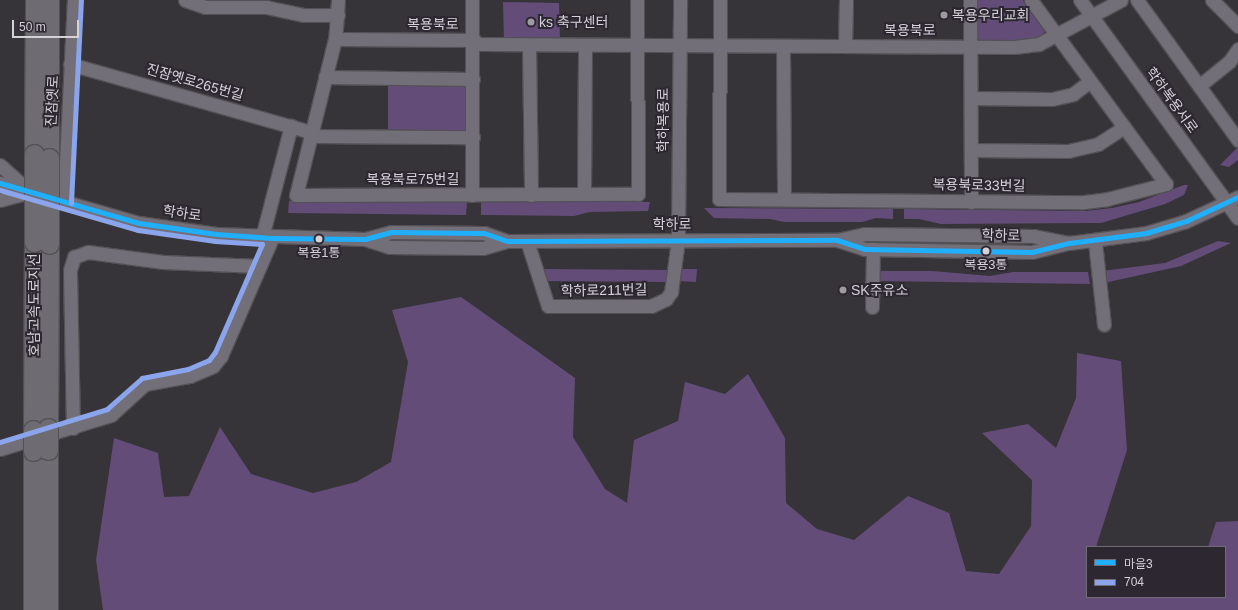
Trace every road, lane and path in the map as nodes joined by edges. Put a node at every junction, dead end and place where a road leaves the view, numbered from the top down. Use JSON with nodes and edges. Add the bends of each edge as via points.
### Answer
{"nodes":[{"id":1,"x":35,"y":0,"type":"edge"},
{"id":2,"x":49,"y":0,"type":"edge"},
{"id":3,"x":74,"y":0,"type":"edge"},
{"id":4,"x":186,"y":0,"type":"edge"},
{"id":5,"x":338,"y":0,"type":"edge"},
{"id":6,"x":472,"y":0,"type":"edge"},
{"id":7,"x":637,"y":0,"type":"edge"},
{"id":8,"x":680,"y":0,"type":"edge"},
{"id":9,"x":720,"y":0,"type":"edge"},
{"id":10,"x":846,"y":0,"type":"edge"},
{"id":11,"x":970,"y":0,"type":"edge"},
{"id":12,"x":1031,"y":0,"type":"edge"},
{"id":13,"x":1080,"y":0,"type":"edge"},
{"id":14,"x":1121,"y":0,"type":"edge"},
{"id":15,"x":1137,"y":0,"type":"edge"},
{"id":16,"x":1212,"y":0,"type":"edge"},
{"id":17,"x":338,"y":15,"type":"junction"},
{"id":18,"x":1092,"y":17,"type":"junction"},
{"id":19,"x":1238,"y":26,"type":"edge"},
{"id":20,"x":1056,"y":35,"type":"junction"},
{"id":21,"x":335,"y":39,"type":"junction"},
{"id":22,"x":474,"y":40,"type":"junction"},
{"id":23,"x":529,"y":44,"type":"junction"},
{"id":24,"x":585,"y":45,"type":"junction"},
{"id":25,"x":636,"y":45,"type":"junction"},
{"id":26,"x":679,"y":45,"type":"junction"},
{"id":27,"x":720,"y":46,"type":"junction"},
{"id":28,"x":783,"y":46,"type":"junction"},
{"id":29,"x":845,"y":46,"type":"junction"},
{"id":30,"x":971,"y":46,"type":"junction"},
{"id":31,"x":1238,"y":49,"type":"edge"},
{"id":32,"x":70,"y":64,"type":"junction"},
{"id":33,"x":325,"y":77,"type":"junction"},
{"id":34,"x":473,"y":79,"type":"junction"},
{"id":35,"x":1090,"y":81,"type":"junction"},
{"id":36,"x":1198,"y":86,"type":"junction"},
{"id":37,"x":971,"y":98,"type":"junction"},
{"id":38,"x":291,"y":126,"type":"junction"},
{"id":39,"x":1124,"y":127,"type":"junction"},
{"id":40,"x":310,"y":134,"type":"junction"},
{"id":41,"x":472,"y":137,"type":"junction"},
{"id":42,"x":1238,"y":140,"type":"edge"},
{"id":43,"x":971,"y":150,"type":"junction"},
{"id":44,"x":42,"y":156,"type":"junction"},
{"id":45,"x":0,"y":165,"type":"edge"},
{"id":46,"x":0,"y":183,"type":"edge"},
{"id":47,"x":30,"y":192,"type":"junction"},
{"id":48,"x":584,"y":194,"type":"junction"},
{"id":49,"x":472,"y":195,"type":"junction"},
{"id":50,"x":531,"y":195,"type":"junction"},
{"id":51,"x":784,"y":198,"type":"junction"},
{"id":52,"x":0,"y":200,"type":"edge"},
{"id":53,"x":1233,"y":200,"type":"edge"},
{"id":54,"x":971,"y":202,"type":"junction"},
{"id":55,"x":64,"y":203,"type":"junction"},
{"id":56,"x":1238,"y":218,"type":"edge"},
{"id":57,"x":267,"y":237,"type":"junction"},
{"id":58,"x":678,"y":240,"type":"junction"},
{"id":59,"x":837,"y":240,"type":"junction"},
{"id":60,"x":527,"y":241,"type":"junction"},
{"id":61,"x":1095,"y":242,"type":"junction"},
{"id":62,"x":1069,"y":243,"type":"junction"},
{"id":63,"x":873,"y":249,"type":"junction"},
{"id":64,"x":259,"y":266,"type":"junction"},
{"id":65,"x":872,"y":308,"type":"dead end"},
{"id":66,"x":1104,"y":325,"type":"dead end"},
{"id":67,"x":73,"y":428,"type":"junction"},
{"id":68,"x":0,"y":449,"type":"edge"},
{"id":69,"x":41,"y":451,"type":"junction"},
{"id":70,"x":33,"y":610,"type":"edge"},
{"id":71,"x":48,"y":610,"type":"edge"}],
"edges":[{"from":1,"to":44,"type":"highway","name":"호남고속도로지선"},
{"from":2,"to":44,"type":"highway","name":"호남고속도로지선"},
{"from":3,"to":32,"type":"street","name":"진잠옛로"},
{"from":4,"to":17,"type":"street","via":[[205,7],[266,7],[304,15]]},
{"from":5,"to":17,"type":"street"},
{"from":6,"to":22,"type":"street","name":"복용북로75번길"},
{"from":7,"to":25,"type":"street"},
{"from":8,"to":26,"type":"street","name":"학하복용로"},
{"from":9,"to":27,"type":"street"},
{"from":10,"to":29,"type":"street"},
{"from":11,"to":30,"type":"street"},
{"from":12,"to":20,"type":"street","name":"복용북로33번길"},
{"from":13,"to":18,"type":"street","name":"학하복용서로"},
{"from":14,"to":18,"type":"street","name":"복용북로"},
{"from":15,"to":36,"type":"street"},
{"from":16,"to":19,"type":"street"},
{"from":17,"to":21,"type":"street"},
{"from":18,"to":20,"type":"street","name":"복용북로"},
{"from":18,"to":53,"type":"street","name":"학하복용서로"},
{"from":20,"to":30,"type":"street","name":"복용북로","via":[[1039,44],[1024,46]]},
{"from":20,"to":35,"type":"street","name":"복용북로33번길"},
{"from":21,"to":22,"type":"street","name":"복용북로"},
{"from":21,"to":33,"type":"street"},
{"from":22,"to":23,"type":"street","name":"복용북로","via":[[478,44]]},
{"from":22,"to":34,"type":"street","name":"복용북로75번길"},
{"from":23,"to":24,"type":"street","name":"복용북로"},
{"from":23,"to":50,"type":"street"},
{"from":24,"to":25,"type":"street","name":"복용북로"},
{"from":24,"to":48,"type":"street"},
{"from":25,"to":26,"type":"street","name":"복용북로"},
{"from":25,"to":48,"type":"street","via":[[638,194]]},
{"from":26,"to":27,"type":"street","name":"복용북로"},
{"from":26,"to":58,"type":"street","name":"학하복용로"},
{"from":27,"to":28,"type":"street","name":"복용북로"},
{"from":27,"to":51,"type":"street","name":"복용북로33번길","via":[[719,199]]},
{"from":28,"to":29,"type":"street","name":"복용북로"},
{"from":28,"to":51,"type":"street"},
{"from":29,"to":30,"type":"street","name":"복용북로"},
{"from":30,"to":37,"type":"street"},
{"from":31,"to":36,"type":"street","via":[[1229,62]]},
{"from":32,"to":38,"type":"street","name":"진잠옛로265번길"},
{"from":32,"to":55,"type":"street","name":"진잠옛로"},
{"from":33,"to":34,"type":"street"},
{"from":33,"to":40,"type":"street"},
{"from":34,"to":41,"type":"street","name":"복용북로75번길"},
{"from":35,"to":37,"type":"street","via":[[1073,94],[1052,99]]},
{"from":35,"to":39,"type":"street","name":"복용북로33번길"},
{"from":36,"to":42,"type":"street"},
{"from":37,"to":43,"type":"street"},
{"from":38,"to":40,"type":"street","name":"진잠옛로265번길"},
{"from":38,"to":57,"type":"street"},
{"from":39,"to":43,"type":"street","via":[[1098,144],[1068,151]]},
{"from":39,"to":54,"type":"street","name":"복용북로33번길","via":[[1166,184],[1107,199],[1084,202]]},
{"from":40,"to":41,"type":"street"},
{"from":40,"to":49,"type":"street","name":"복용북로75번길","via":[[296,195]]},
{"from":41,"to":49,"type":"street","name":"복용북로75번길"},
{"from":43,"to":54,"type":"street"},
{"from":44,"to":69,"type":"highway","name":"호남고속도로지선","bridge":true},
{"from":45,"to":47,"type":"street"},
{"from":46,"to":47,"type":"street","name":"학하로"},
{"from":47,"to":52,"type":"street"},
{"from":47,"to":55,"type":"street","name":"학하로"},
{"from":48,"to":50,"type":"street"},
{"from":49,"to":50,"type":"street"},
{"from":51,"to":54,"type":"street","name":"복용북로33번길"},
{"from":53,"to":56,"type":"street","name":"학하복용서로"},
{"from":53,"to":61,"type":"street","name":"학하로","via":[[1146,234]]},
{"from":55,"to":57,"type":"street","name":"학하로","via":[[139,222],[216,234]]},
{"from":57,"to":60,"type":"street","name":"학하로","via":[[365,239],[391,232],[484,233],[507,242]]},
{"from":57,"to":64,"type":"street"},
{"from":58,"to":59,"type":"street","name":"학하로"},
{"from":58,"to":60,"type":"street","name":"학하로"},
{"from":58,"to":60,"type":"street","name":"학하로211번길","via":[[671,292],[661,303],[643,306],[548,306]]},
{"from":59,"to":62,"type":"street","name":"학하로","via":[[865,234],[1033,236]]},
{"from":59,"to":63,"type":"street","name":"학하로","via":[[864,249]]},
{"from":61,"to":62,"type":"street","name":"학하로"},
{"from":61,"to":66,"type":"street"},
{"from":62,"to":63,"type":"street","name":"학하로","via":[[1032,252]]},
{"from":63,"to":65,"type":"street"},
{"from":64,"to":67,"type":"street","via":[[221,356],[214,366],[190,376],[145,384],[111,416]]},
{"from":64,"to":67,"type":"street","via":[[163,262],[88,252],[74,257],[70,270]]},
{"from":67,"to":68,"type":"street"},
{"from":69,"to":70,"type":"highway","name":"호남고속도로지선"},
{"from":69,"to":71,"type":"highway","name":"호남고속도로지선"}]}
